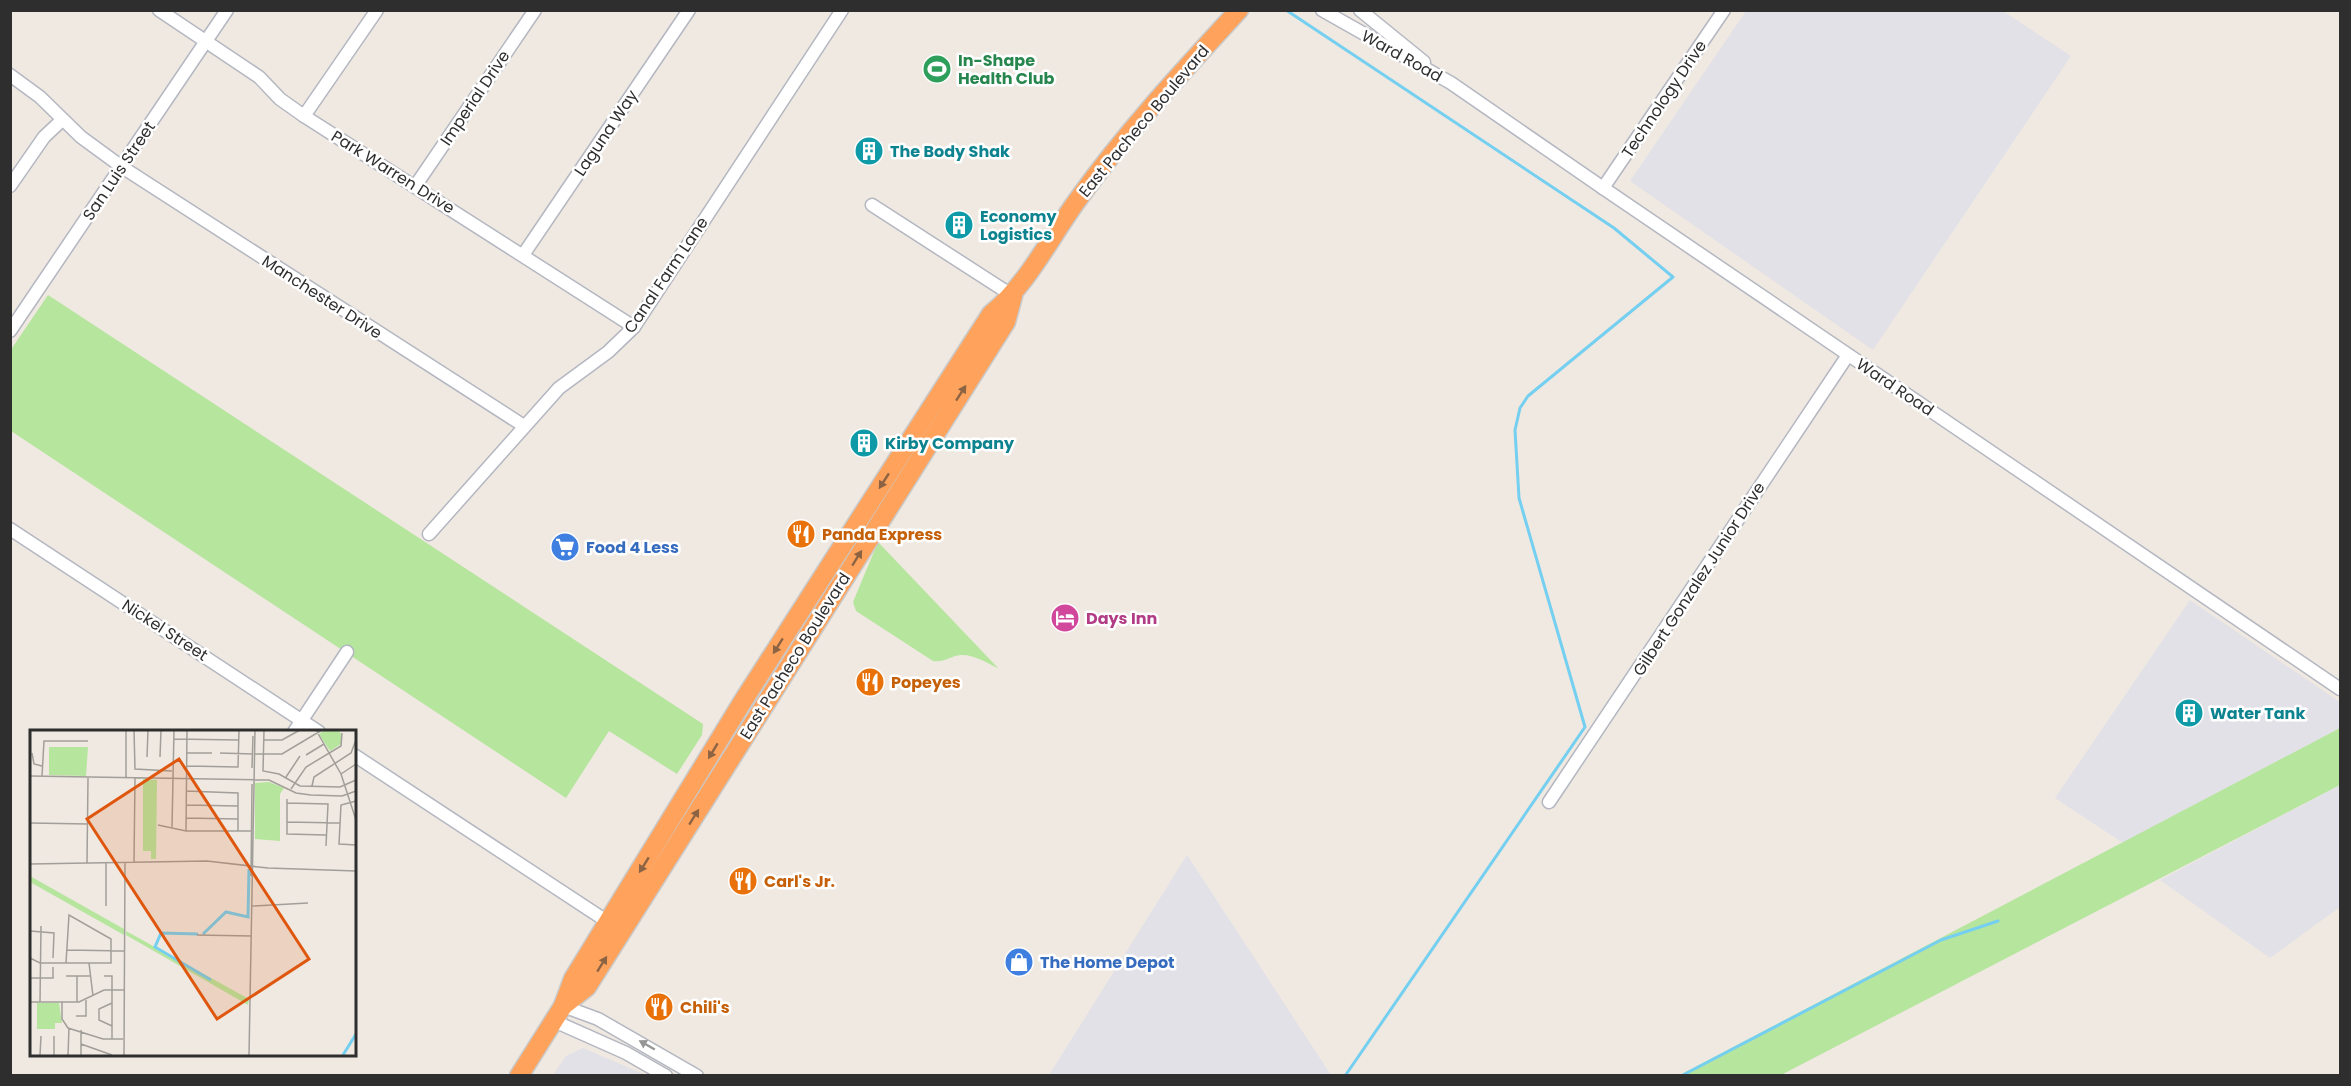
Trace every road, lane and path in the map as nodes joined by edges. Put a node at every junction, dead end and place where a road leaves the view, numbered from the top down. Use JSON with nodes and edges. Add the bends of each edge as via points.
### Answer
{"nodes":[{"id":1,"x":159,"y":10,"type":"edge"},
{"id":2,"x":227,"y":10,"type":"edge"},
{"id":3,"x":377,"y":10,"type":"edge"},
{"id":4,"x":535,"y":10,"type":"edge"},
{"id":5,"x":689,"y":10,"type":"edge"},
{"id":6,"x":842,"y":10,"type":"edge"},
{"id":7,"x":1239,"y":10,"type":"edge"},
{"id":8,"x":1322,"y":10,"type":"edge"},
{"id":9,"x":1360,"y":10,"type":"edge"},
{"id":10,"x":1724,"y":10,"type":"edge"},
{"id":11,"x":206,"y":41,"type":"junction"},
{"id":12,"x":10,"y":75,"type":"edge"},
{"id":13,"x":1451,"y":83,"type":"junction"},
{"id":14,"x":304,"y":116,"type":"junction"},
{"id":15,"x":62,"y":120,"type":"junction"},
{"id":16,"x":122,"y":166,"type":"junction"},
{"id":17,"x":416,"y":185,"type":"junction"},
{"id":18,"x":10,"y":186,"type":"edge"},
{"id":19,"x":1603,"y":188,"type":"junction"},
{"id":20,"x":872,"y":205,"type":"dead end"},
{"id":21,"x":523,"y":255,"type":"junction"},
{"id":22,"x":1013,"y":296,"type":"junction"},
{"id":23,"x":634,"y":327,"type":"junction"},
{"id":24,"x":10,"y":331,"type":"edge"},
{"id":25,"x":1848,"y":355,"type":"junction"},
{"id":26,"x":524,"y":426,"type":"junction"},
{"id":27,"x":10,"y":529,"type":"edge"},
{"id":28,"x":429,"y":534,"type":"dead end"},
{"id":29,"x":347,"y":652,"type":"dead end"},
{"id":30,"x":2340,"y":690,"type":"edge"},
{"id":31,"x":301,"y":720,"type":"junction"},
{"id":32,"x":295,"y":730,"type":"edge"},
{"id":33,"x":316,"y":730,"type":"edge"},
{"id":34,"x":356,"y":756,"type":"edge"},
{"id":35,"x":1549,"y":802,"type":"dead end"},
{"id":36,"x":608,"y":922,"type":"junction"},
{"id":37,"x":558,"y":1013,"type":"junction"},
{"id":38,"x":519,"y":1076,"type":"edge"},
{"id":39,"x":666,"y":1076,"type":"edge"},
{"id":40,"x":697,"y":1076,"type":"edge"}],
"edges":[{"from":1,"to":11,"type":"street","name":"Park Warren Drive"},
{"from":2,"to":11,"type":"street","name":"San Luis Street"},
{"from":3,"to":14,"type":"street"},
{"from":4,"to":17,"type":"street","name":"Imperial Drive"},
{"from":5,"to":21,"type":"street","name":"Laguna Way"},
{"from":6,"to":23,"type":"street","name":"Canal Farm Lane"},
{"from":7,"to":22,"type":"highway","name":"East Pacheco Boulevard","via":[[1120,144],[1078,198]]},
{"from":8,"to":13,"type":"street","name":"Ward Road"},
{"from":9,"to":13,"type":"street","name":"Ward Road"},
{"from":10,"to":19,"type":"street","name":"Technology Drive"},
{"from":11,"to":14,"type":"street","name":"Park Warren Drive","via":[[259,76],[280,99]]},
{"from":11,"to":16,"type":"street","name":"San Luis Street"},
{"from":12,"to":15,"type":"street","name":"Manchester Drive"},
{"from":13,"to":19,"type":"street","name":"Ward Road"},
{"from":14,"to":17,"type":"street","name":"Park Warren Drive"},
{"from":15,"to":16,"type":"street","name":"Manchester Drive"},
{"from":15,"to":18,"type":"street","via":[[44,137]]},
{"from":16,"to":24,"type":"street","name":"San Luis Street"},
{"from":16,"to":26,"type":"street","name":"Manchester Drive"},
{"from":17,"to":21,"type":"street","name":"Park Warren Drive"},
{"from":19,"to":25,"type":"street","name":"Ward Road"},
{"from":20,"to":22,"type":"street"},
{"from":21,"to":23,"type":"street","name":"Park Warren Drive"},
{"from":22,"to":36,"type":"highway","name":"East Pacheco Boulevard","one_way":true,"via":[[985,323],[749,691]]},
{"from":37,"to":22,"type":"highway","name":"East Pacheco Boulevard","one_way":true,"via":[[588,987],[1006,322]]},
{"from":23,"to":26,"type":"street","name":"Canal Farm Lane","via":[[559,388]]},
{"from":25,"to":30,"type":"street","name":"Ward Road"},
{"from":25,"to":35,"type":"street","name":"Gilbert Gonzalez Junior Drive"},
{"from":26,"to":28,"type":"street","name":"Canal Farm Lane"},
{"from":27,"to":31,"type":"street","name":"Nickel Street"},
{"from":29,"to":31,"type":"street"},
{"from":31,"to":32,"type":"street"},
{"from":31,"to":33,"type":"street","name":"Nickel Street"},
{"from":34,"to":36,"type":"street"},
{"from":36,"to":37,"type":"highway","name":"East Pacheco Boulevard","via":[[573,978]]},
{"from":37,"to":38,"type":"highway","name":"East Pacheco Boulevard"},
{"from":37,"to":39,"type":"street"},
{"from":40,"to":37,"type":"street","one_way":true,"via":[[598,1019]]}]}
